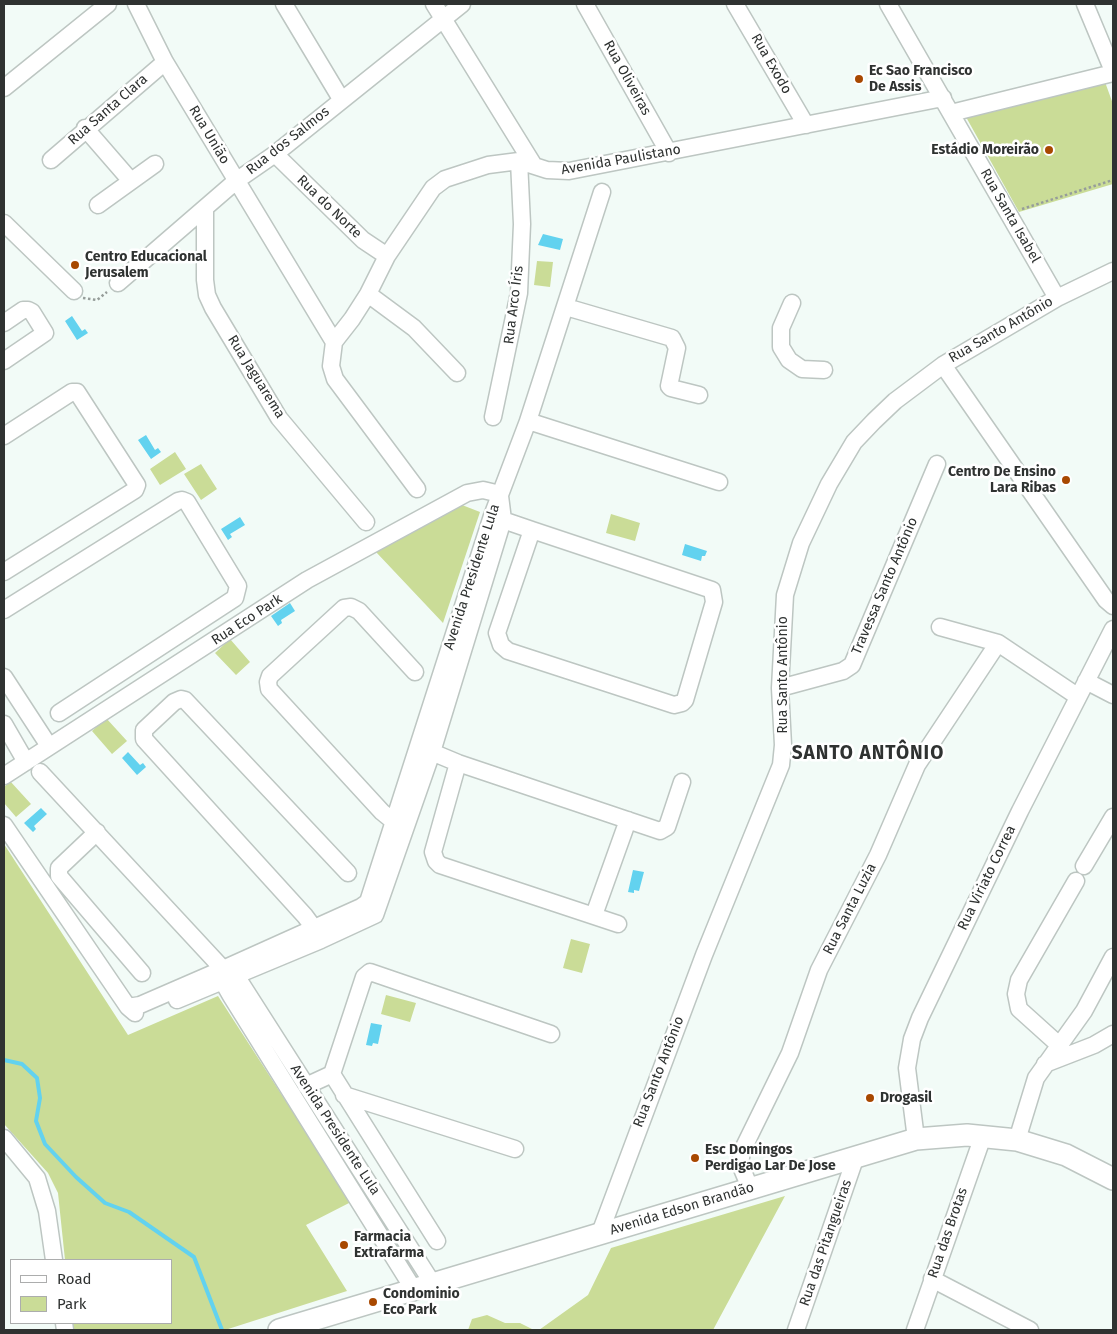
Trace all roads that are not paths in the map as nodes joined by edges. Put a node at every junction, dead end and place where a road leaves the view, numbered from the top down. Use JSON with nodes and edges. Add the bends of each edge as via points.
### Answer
{"nodes":[{"id":1,"x":108,"y":4,"type":"edge"},
{"id":2,"x":136,"y":4,"type":"edge"},
{"id":3,"x":284,"y":4,"type":"edge"},
{"id":4,"x":434,"y":4,"type":"edge"},
{"id":5,"x":462,"y":4,"type":"edge"},
{"id":6,"x":585,"y":4,"type":"edge"},
{"id":7,"x":735,"y":4,"type":"edge"},
{"id":8,"x":888,"y":4,"type":"edge"},
{"id":9,"x":1085,"y":4,"type":"edge"},
{"id":10,"x":443,"y":19,"type":"junction"},
{"id":11,"x":165,"y":62,"type":"junction"},
{"id":12,"x":1113,"y":72,"type":"edge"},
{"id":13,"x":4,"y":88,"type":"edge"},
{"id":14,"x":342,"y":98,"type":"junction"},
{"id":15,"x":943,"y":98,"type":"junction"},
{"id":16,"x":951,"y":113,"type":"junction"},
{"id":17,"x":806,"y":125,"type":"junction"},
{"id":18,"x":85,"y":128,"type":"junction"},
{"id":19,"x":669,"y":153,"type":"junction"},
{"id":20,"x":275,"y":154,"type":"junction"},
{"id":21,"x":51,"y":160,"type":"dead end"},
{"id":22,"x":526,"y":162,"type":"junction"},
{"id":23,"x":155,"y":164,"type":"dead end"},
{"id":24,"x":131,"y":180,"type":"junction"},
{"id":25,"x":236,"y":181,"type":"junction"},
{"id":26,"x":602,"y":192,"type":"dead end"},
{"id":27,"x":98,"y":205,"type":"dead end"},
{"id":28,"x":205,"y":209,"type":"junction"},
{"id":29,"x":4,"y":224,"type":"edge"},
{"id":30,"x":387,"y":256,"type":"junction"},
{"id":31,"x":1113,"y":271,"type":"edge"},
{"id":32,"x":118,"y":283,"type":"road end"},
{"id":33,"x":74,"y":291,"type":"road end"},
{"id":34,"x":368,"y":294,"type":"junction"},
{"id":35,"x":1057,"y":298,"type":"junction"},
{"id":36,"x":792,"y":304,"type":"dead end"},
{"id":37,"x":566,"y":307,"type":"junction"},
{"id":38,"x":4,"y":323,"type":"edge"},
{"id":39,"x":334,"y":342,"type":"junction"},
{"id":40,"x":4,"y":361,"type":"edge"},
{"id":41,"x":943,"y":365,"type":"junction"},
{"id":42,"x":824,"y":370,"type":"dead end"},
{"id":43,"x":457,"y":373,"type":"dead end"},
{"id":44,"x":700,"y":395,"type":"dead end"},
{"id":45,"x":493,"y":417,"type":"dead end"},
{"id":46,"x":528,"y":421,"type":"junction"},
{"id":47,"x":4,"y":436,"type":"edge"},
{"id":48,"x":936,"y":464,"type":"dead end"},
{"id":49,"x":719,"y":482,"type":"dead end"},
{"id":50,"x":417,"y":489,"type":"dead end"},
{"id":51,"x":500,"y":494,"type":"junction"},
{"id":52,"x":498,"y":518,"type":"junction"},
{"id":53,"x":366,"y":522,"type":"dead end"},
{"id":54,"x":532,"y":530,"type":"junction"},
{"id":55,"x":4,"y":572,"type":"edge"},
{"id":56,"x":1113,"y":606,"type":"edge"},
{"id":57,"x":4,"y":610,"type":"edge"},
{"id":58,"x":940,"y":627,"type":"dead end"},
{"id":59,"x":1113,"y":629,"type":"edge"},
{"id":60,"x":998,"y":643,"type":"junction"},
{"id":61,"x":415,"y":672,"type":"dead end"},
{"id":62,"x":4,"y":677,"type":"edge"},
{"id":63,"x":1086,"y":680,"type":"junction"},
{"id":64,"x":780,"y":688,"type":"junction"},
{"id":65,"x":1113,"y":695,"type":"edge"},
{"id":66,"x":1077,"y":696,"type":"junction"},
{"id":67,"x":58,"y":713,"type":"dead end"},
{"id":68,"x":5,"y":730,"type":"edge"},
{"id":69,"x":49,"y":746,"type":"junction"},
{"id":70,"x":424,"y":749,"type":"junction"},
{"id":71,"x":26,"y":762,"type":"junction"},
{"id":72,"x":458,"y":763,"type":"junction"},
{"id":73,"x":40,"y":772,"type":"dead end"},
{"id":74,"x":4,"y":776,"type":"edge"},
{"id":75,"x":682,"y":782,"type":"dead end"},
{"id":76,"x":1113,"y":816,"type":"edge"},
{"id":77,"x":628,"y":820,"type":"junction"},
{"id":78,"x":400,"y":824,"type":"junction"},
{"id":79,"x":4,"y":825,"type":"edge"},
{"id":80,"x":96,"y":832,"type":"junction"},
{"id":81,"x":1084,"y":866,"type":"dead end"},
{"id":82,"x":348,"y":873,"type":"dead end"},
{"id":83,"x":1076,"y":880,"type":"dead end"},
{"id":84,"x":594,"y":915,"type":"junction"},
{"id":85,"x":618,"y":924,"type":"dead end"},
{"id":86,"x":318,"y":934,"type":"junction"},
{"id":87,"x":1113,"y":957,"type":"edge"},
{"id":88,"x":142,"y":973,"type":"dead end"},
{"id":89,"x":228,"y":976,"type":"junction"},
{"id":90,"x":551,"y":1034,"type":"dead end"},
{"id":91,"x":1113,"y":1034,"type":"edge"},
{"id":92,"x":1059,"y":1045,"type":"junction"},
{"id":93,"x":1045,"y":1064,"type":"junction"},
{"id":94,"x":332,"y":1074,"type":"junction"},
{"id":95,"x":306,"y":1086,"type":"junction"},
{"id":96,"x":344,"y":1095,"type":"junction"},
{"id":97,"x":983,"y":1136,"type":"junction"},
{"id":98,"x":4,"y":1138,"type":"edge"},
{"id":99,"x":916,"y":1139,"type":"junction"},
{"id":100,"x":1017,"y":1140,"type":"junction"},
{"id":101,"x":515,"y":1149,"type":"dead end"},
{"id":102,"x":856,"y":1156,"type":"junction"},
{"id":103,"x":358,"y":1165,"type":"junction"},
{"id":104,"x":343,"y":1174,"type":"junction"},
{"id":105,"x":1113,"y":1179,"type":"edge"},
{"id":106,"x":750,"y":1188,"type":"junction"},
{"id":107,"x":600,"y":1233,"type":"junction"},
{"id":108,"x":436,"y":1241,"type":"dead end"},
{"id":109,"x":54,"y":1259,"type":"edge"},
{"id":110,"x":932,"y":1279,"type":"junction"},
{"id":111,"x":423,"y":1287,"type":"junction"},
{"id":112,"x":279,"y":1330,"type":"edge"},
{"id":113,"x":796,"y":1330,"type":"edge"},
{"id":114,"x":915,"y":1330,"type":"edge"},
{"id":115,"x":1030,"y":1330,"type":"edge"}],
"edges":[{"from":1,"to":13,"type":"street"},
{"from":2,"to":11,"type":"street","name":"Rua União"},
{"from":3,"to":14,"type":"street"},
{"from":4,"to":10,"type":"street","name":"Rua Arco Íris"},
{"from":5,"to":10,"type":"street","name":"Rua dos Salmos"},
{"from":6,"to":19,"type":"street","name":"Rua Oliveiras"},
{"from":7,"to":17,"type":"street","name":"Rua Exodo"},
{"from":8,"to":15,"type":"street","name":"Rua Santa Isabel"},
{"from":9,"to":12,"type":"street"},
{"from":10,"to":14,"type":"street","name":"Rua dos Salmos"},
{"from":10,"to":22,"type":"street","name":"Rua Arco Íris"},
{"from":11,"to":18,"type":"street","name":"Rua Santa Clara"},
{"from":11,"to":25,"type":"street","name":"Rua União"},
{"from":12,"to":16,"type":"street"},
{"from":14,"to":20,"type":"street","name":"Rua dos Salmos"},
{"from":15,"to":16,"type":"street","name":"Rua Santa Isabel"},
{"from":15,"to":17,"type":"street","name":"Avenida Paulistano"},
{"from":16,"to":35,"type":"street","name":"Rua Santa Isabel"},
{"from":17,"to":19,"type":"street","name":"Avenida Paulistano"},
{"from":18,"to":21,"type":"street","name":"Rua Santa Clara"},
{"from":18,"to":24,"type":"street"},
{"from":19,"to":22,"type":"street","name":"Avenida Paulistano","via":[[558,172]]},
{"from":20,"to":25,"type":"street","name":"Rua dos Salmos"},
{"from":20,"to":30,"type":"street","name":"Rua do Norte","via":[[363,240]]},
{"from":22,"to":30,"type":"street","name":"Avenida Paulistano","via":[[488,165],[445,180],[433,188]]},
{"from":22,"to":45,"type":"street","name":"Rua Arco Íris","via":[[519,293]]},
{"from":23,"to":24,"type":"street"},
{"from":24,"to":27,"type":"street"},
{"from":25,"to":28,"type":"street","name":"Rua dos Salmos"},
{"from":25,"to":39,"type":"street","name":"Rua União"},
{"from":26,"to":37,"type":"street"},
{"from":28,"to":32,"type":"street","name":"Rua dos Salmos"},
{"from":28,"to":53,"type":"street","name":"Rua Jaguarema","via":[[207,295],[280,418]]},
{"from":29,"to":33,"type":"street"},
{"from":30,"to":34,"type":"street","name":"Avenida Paulistano"},
{"from":31,"to":35,"type":"street","name":"Rua Santo Antônio"},
{"from":34,"to":39,"type":"street","name":"Avenida Paulistano"},
{"from":34,"to":43,"type":"street","via":[[414,328]]},
{"from":35,"to":41,"type":"street","name":"Rua Santo Antônio"},
{"from":36,"to":42,"type":"street","via":[[781,328],[781,347],[789,360],[802,369]]},
{"from":37,"to":44,"type":"street","via":[[672,338],[677,348],[669,386]]},
{"from":37,"to":46,"type":"street"},
{"from":38,"to":40,"type":"street","via":[[28,310],[45,334]]},
{"from":39,"to":50,"type":"street","name":"Avenida Paulistano","via":[[331,366],[335,380]]},
{"from":41,"to":56,"type":"street"},
{"from":41,"to":64,"type":"street","name":"Rua Santo Antônio","via":[[895,401],[854,442],[813,516],[785,595]]},
{"from":46,"to":49,"type":"street"},
{"from":46,"to":51,"type":"street"},
{"from":47,"to":55,"type":"street","via":[[72,392],[77,392],[137,485],[135,490]]},
{"from":48,"to":64,"type":"street","name":"Travessa Santo Antônio","via":[[852,665],[843,671]]},
{"from":51,"to":52,"type":"street","name":"Avenida Presidente Lula"},
{"from":51,"to":69,"type":"street","name":"Rua Eco Park","via":[[483,490],[467,493],[307,580]]},
{"from":52,"to":54,"type":"street"},
{"from":52,"to":70,"type":"street","name":"Avenida Presidente Lula"},
{"from":54,"to":54,"type":"street","via":[[497,633],[500,645],[508,651],[674,705],[682,704],[714,602],[712,590]]},
{"from":57,"to":67,"type":"street","via":[[182,500],[187,502],[238,586],[235,598]]},
{"from":58,"to":60,"type":"street"},
{"from":59,"to":63,"type":"street","name":"Rua Viriato Correa"},
{"from":60,"to":66,"type":"street"},
{"from":60,"to":106,"type":"street","name":"Rua Santa Luzia","via":[[917,765],[878,855],[823,962],[790,1053],[742,1151],[740,1164]]},
{"from":61,"to":78,"type":"street","via":[[352,607],[344,608],[270,676],[268,682],[269,689]]},
{"from":62,"to":69,"type":"street"},
{"from":63,"to":65,"type":"street"},
{"from":63,"to":66,"type":"street","name":"Rua Viriato Correa"},
{"from":64,"to":107,"type":"street","name":"Rua Santo Antônio","via":[[783,745],[778,774],[700,964]]},
{"from":66,"to":99,"type":"street","name":"Rua Viriato Correa","via":[[912,1039],[907,1068]]},
{"from":68,"to":71,"type":"street"},
{"from":69,"to":71,"type":"street","name":"Rua Eco Park"},
{"from":70,"to":72,"type":"street"},
{"from":70,"to":78,"type":"street","name":"Avenida Presidente Lula"},
{"from":71,"to":74,"type":"street","name":"Rua Eco Park"},
{"from":72,"to":77,"type":"street"},
{"from":72,"to":84,"type":"street","via":[[433,852],[436,861]]},
{"from":73,"to":80,"type":"street"},
{"from":75,"to":77,"type":"street","via":[[664,830]]},
{"from":76,"to":81,"type":"street"},
{"from":77,"to":84,"type":"street"},
{"from":78,"to":86,"type":"street","name":"Avenida Presidente Lula","via":[[375,915]]},
{"from":79,"to":89,"type":"street","name":"Avenida Presidente Lula","via":[[134,1012],[142,1014]]},
{"from":80,"to":88,"type":"street","via":[[59,868],[59,876]]},
{"from":80,"to":89,"type":"street"},
{"from":82,"to":86,"type":"street","via":[[185,700],[174,702],[144,730],[144,739]]},
{"from":83,"to":92,"type":"street","via":[[1019,980],[1016,994],[1020,1009]]},
{"from":84,"to":85,"type":"street"},
{"from":86,"to":89,"type":"street","name":"Avenida Presidente Lula"},
{"from":87,"to":92,"type":"street","via":[[1084,1011]]},
{"from":89,"to":95,"type":"street","name":"Avenida Presidente Lula"},
{"from":89,"to":104,"type":"street","name":"Avenida Presidente Lula"},
{"from":90,"to":94,"type":"street","via":[[370,972],[364,976]]},
{"from":91,"to":93,"type":"street"},
{"from":92,"to":93,"type":"street"},
{"from":93,"to":100,"type":"street","via":[[1031,1091]]},
{"from":94,"to":95,"type":"street"},
{"from":94,"to":96,"type":"street"},
{"from":95,"to":103,"type":"street","name":"Avenida Presidente Lula"},
{"from":96,"to":101,"type":"street"},
{"from":96,"to":108,"type":"street"},
{"from":97,"to":99,"type":"main road","name":"Avenida Edson Brandão"},
{"from":97,"to":100,"type":"main road","name":"Avenida Edson Brandão"},
{"from":97,"to":110,"type":"street","name":"Rua das Brotas"},
{"from":98,"to":109,"type":"street","via":[[37,1178],[48,1211]]},
{"from":99,"to":102,"type":"main road","name":"Avenida Edson Brandão"},
{"from":100,"to":105,"type":"main road","name":"Avenida Edson Brandão","via":[[1059,1152]]},
{"from":102,"to":106,"type":"main road","name":"Avenida Edson Brandão"},
{"from":102,"to":113,"type":"street","name":"Rua das Pitangueiras"},
{"from":103,"to":104,"type":"street"},
{"from":103,"to":111,"type":"street","name":"Avenida Presidente Lula"},
{"from":104,"to":111,"type":"street","name":"Avenida Presidente Lula"},
{"from":106,"to":107,"type":"main road","name":"Avenida Edson Brandão"},
{"from":107,"to":111,"type":"main road","name":"Avenida Edson Brandão"},
{"from":110,"to":114,"type":"street","name":"Rua das Brotas"},
{"from":110,"to":115,"type":"street"},
{"from":111,"to":112,"type":"main road","name":"Avenida Edson Brandão"}]}
